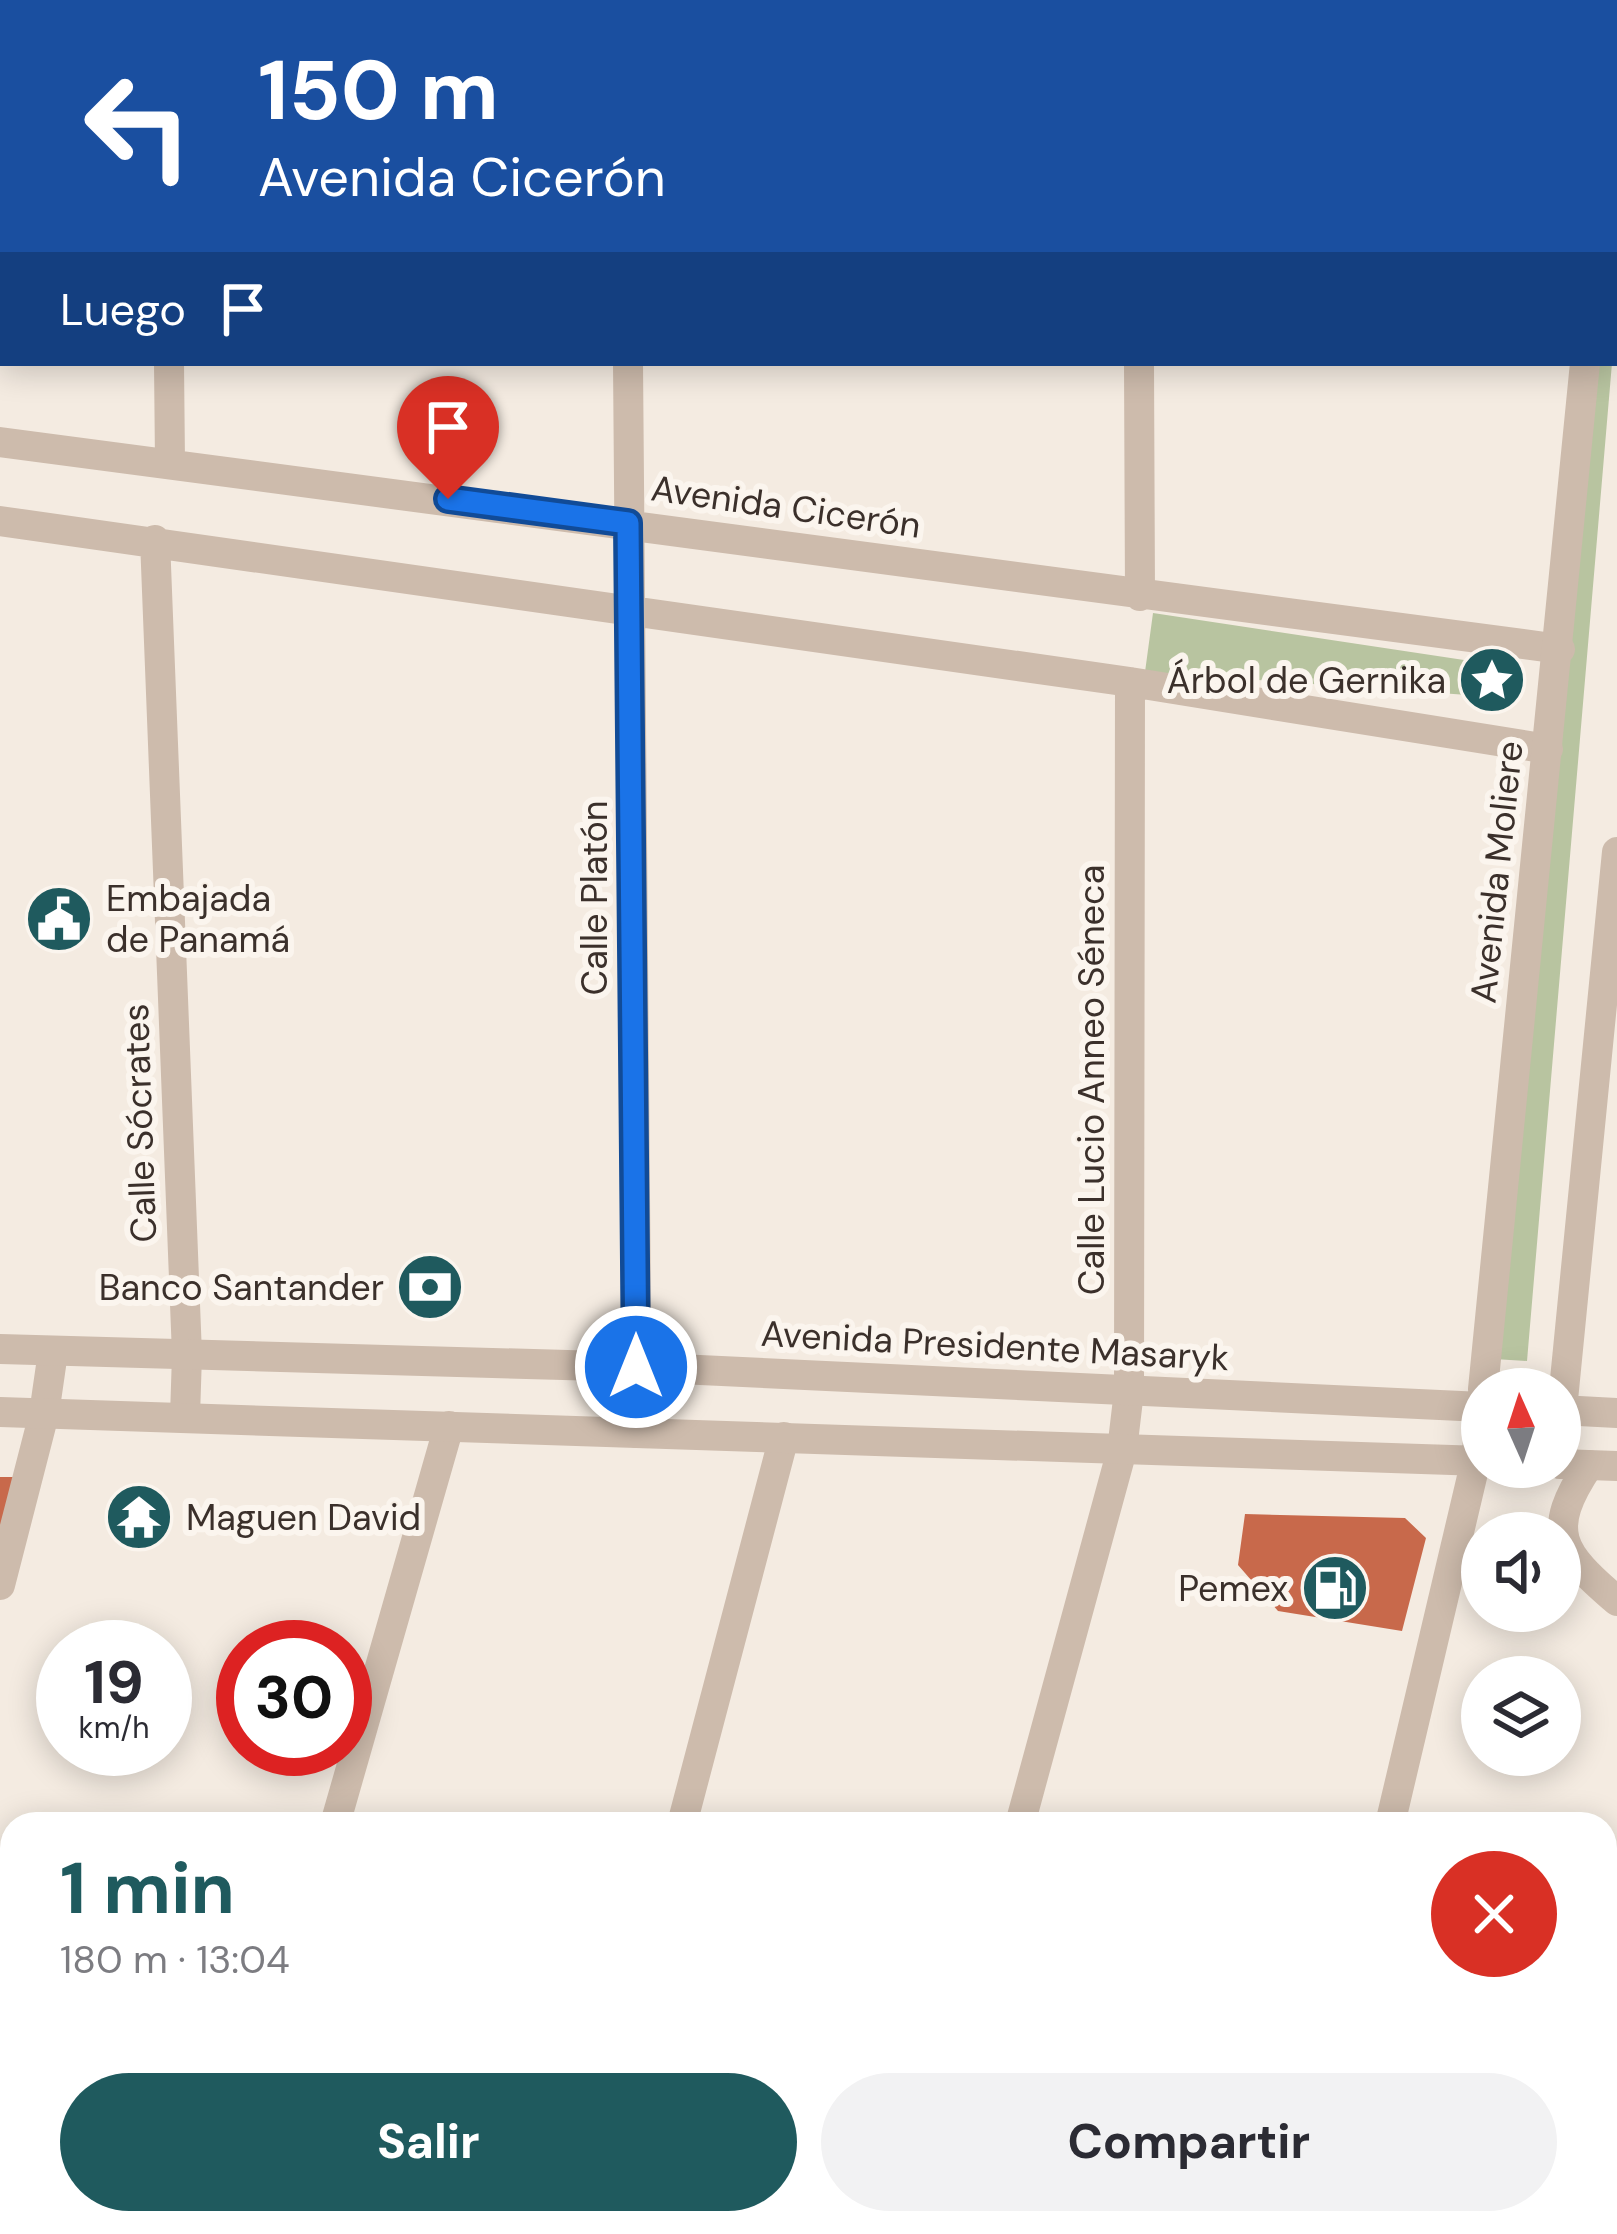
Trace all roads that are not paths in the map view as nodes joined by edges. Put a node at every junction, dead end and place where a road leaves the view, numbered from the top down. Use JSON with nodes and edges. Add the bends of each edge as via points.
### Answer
{"nodes":[{"id":1,"x":169,"y":366,"type":"edge"},
{"id":2,"x":628,"y":366,"type":"edge"},
{"id":3,"x":1139,"y":366,"type":"edge"},
{"id":4,"x":1585,"y":366,"type":"edge"},
{"id":5,"x":0,"y":442,"type":"edge"},
{"id":6,"x":170,"y":463,"type":"junction"},
{"id":7,"x":0,"y":521,"type":"edge"},
{"id":8,"x":628,"y":523,"type":"junction"},
{"id":9,"x":155,"y":540,"type":"junction"},
{"id":10,"x":1140,"y":596,"type":"junction"},
{"id":11,"x":632,"y":609,"type":"junction"},
{"id":12,"x":1560,"y":649,"type":"junction"},
{"id":13,"x":1130,"y":682,"type":"junction"},
{"id":14,"x":1548,"y":748,"type":"junction"},
{"id":15,"x":1617,"y":853,"type":"edge"},
{"id":16,"x":0,"y":1348,"type":"edge"},
{"id":17,"x":53,"y":1352,"type":"junction"},
{"id":18,"x":188,"y":1355,"type":"junction"},
{"id":19,"x":636,"y":1367,"type":"junction"},
{"id":20,"x":1486,"y":1368,"type":"edge"},
{"id":21,"x":1565,"y":1368,"type":"edge"},
{"id":22,"x":1129,"y":1390,"type":"junction"},
{"id":23,"x":1461,"y":1405,"type":"edge"},
{"id":24,"x":1581,"y":1411,"type":"edge"},
{"id":25,"x":0,"y":1412,"type":"edge"},
{"id":26,"x":1617,"y":1413,"type":"edge"},
{"id":27,"x":44,"y":1414,"type":"junction"},
{"id":28,"x":185,"y":1416,"type":"junction"},
{"id":29,"x":449,"y":1426,"type":"junction"},
{"id":30,"x":637,"y":1432,"type":"junction"},
{"id":31,"x":784,"y":1437,"type":"junction"},
{"id":32,"x":1122,"y":1450,"type":"junction"},
{"id":33,"x":1461,"y":1460,"type":"edge"},
{"id":34,"x":1589,"y":1465,"type":"edge"},
{"id":35,"x":1472,"y":1488,"type":"edge"},
{"id":36,"x":0,"y":1585,"type":"edge"},
{"id":37,"x":1617,"y":1601,"type":"edge"},
{"id":38,"x":338,"y":1812,"type":"edge"},
{"id":39,"x":685,"y":1812,"type":"edge"},
{"id":40,"x":1024,"y":1812,"type":"edge"},
{"id":41,"x":1393,"y":1812,"type":"edge"}],
"edges":[{"from":1,"to":6,"type":"street"},
{"from":2,"to":8,"type":"street","name":"Calle Platón"},
{"from":3,"to":10,"type":"street"},
{"from":4,"to":12,"type":"street","name":"Avenida Moliere"},
{"from":5,"to":6,"type":"street","name":"Avenida Cicerón"},
{"from":6,"to":8,"type":"street","name":"Avenida Cicerón"},
{"from":7,"to":9,"type":"street"},
{"from":8,"to":10,"type":"street","name":"Avenida Cicerón"},
{"from":8,"to":11,"type":"street","name":"Calle Platón"},
{"from":9,"to":11,"type":"street"},
{"from":9,"to":18,"type":"street","name":"Calle Sócrates"},
{"from":10,"to":12,"type":"street","name":"Avenida Cicerón"},
{"from":11,"to":13,"type":"street"},
{"from":11,"to":19,"type":"street","name":"Calle Platón"},
{"from":12,"to":14,"type":"street","name":"Avenida Moliere"},
{"from":13,"to":14,"type":"street"},
{"from":13,"to":22,"type":"street","name":"Calle Lucio Anneo Séneca"},
{"from":14,"to":20,"type":"street","name":"Avenida Moliere"},
{"from":15,"to":21,"type":"street"},
{"from":16,"to":17,"type":"street","name":"Avenida Presidente Masaryk"},
{"from":17,"to":18,"type":"street","name":"Avenida Presidente Masaryk"},
{"from":17,"to":27,"type":"street"},
{"from":18,"to":19,"type":"street","name":"Avenida Presidente Masaryk"},
{"from":18,"to":28,"type":"street","name":"Calle Sócrates"},
{"from":19,"to":22,"type":"street","name":"Avenida Presidente Masaryk"},
{"from":19,"to":30,"type":"street","name":"Calle Platón"},
{"from":22,"to":23,"type":"street","name":"Avenida Presidente Masaryk"},
{"from":22,"to":32,"type":"street","name":"Calle Lucio Anneo Séneca"},
{"from":24,"to":26,"type":"street"},
{"from":25,"to":27,"type":"street"},
{"from":27,"to":28,"type":"street"},
{"from":27,"to":36,"type":"street"},
{"from":28,"to":29,"type":"street"},
{"from":29,"to":30,"type":"street"},
{"from":29,"to":38,"type":"street"},
{"from":30,"to":31,"type":"street"},
{"from":31,"to":32,"type":"street"},
{"from":31,"to":39,"type":"street"},
{"from":32,"to":33,"type":"street"},
{"from":32,"to":40,"type":"street","name":"Calle Lucio Anneo Séneca"},
{"from":34,"to":37,"type":"street","via":[[1560,1518],[1564,1546]]},
{"from":35,"to":41,"type":"street"}]}
